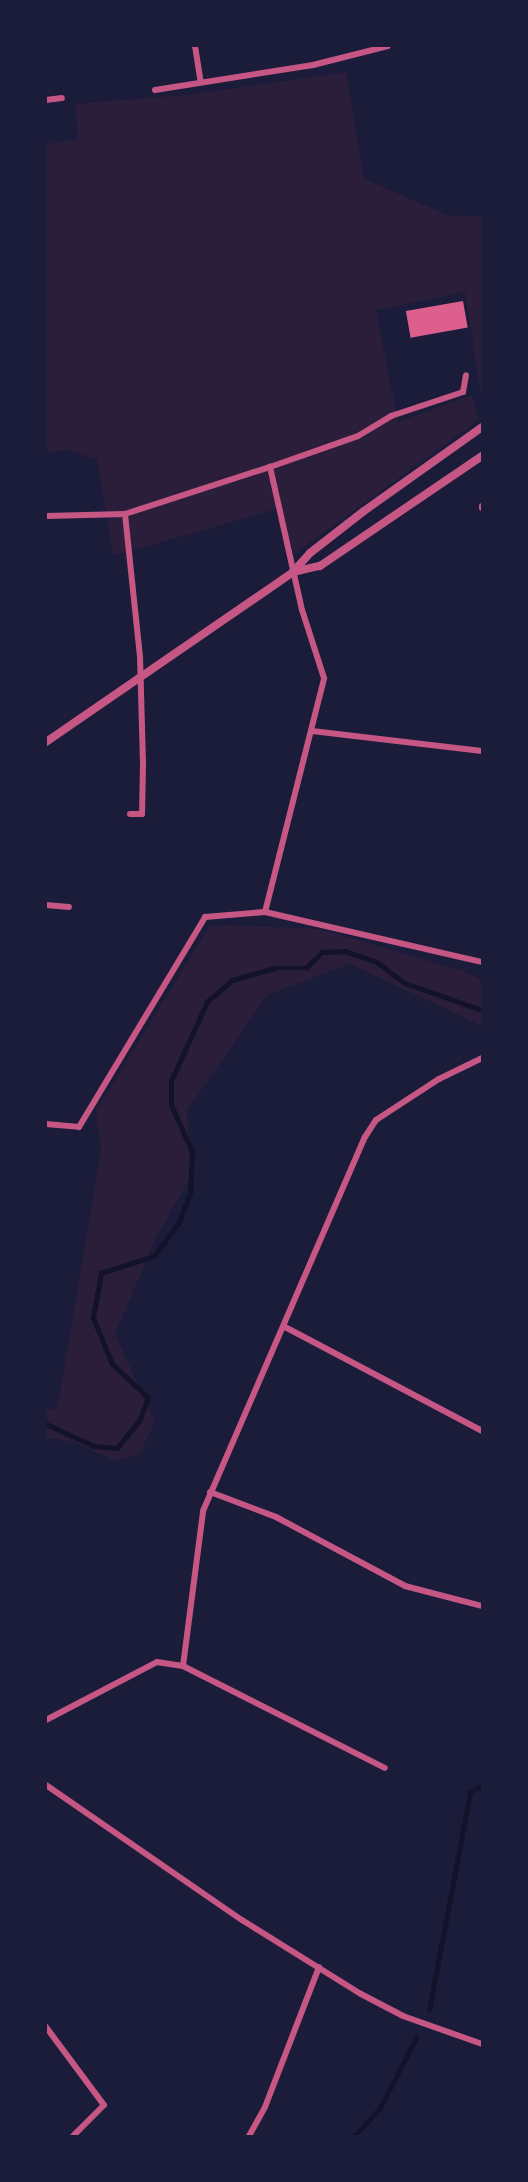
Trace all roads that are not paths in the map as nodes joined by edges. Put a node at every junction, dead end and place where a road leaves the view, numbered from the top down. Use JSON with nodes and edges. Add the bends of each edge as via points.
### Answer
{"nodes":[{"id":1,"x":195,"y":46,"type":"edge"},
{"id":2,"x":388,"y":46,"type":"edge"},
{"id":3,"x":201,"y":82,"type":"junction"},
{"id":4,"x":155,"y":90,"type":"dead end"},
{"id":5,"x":62,"y":98,"type":"dead end"},
{"id":6,"x":46,"y":100,"type":"edge"},
{"id":7,"x":466,"y":374,"type":"dead end"},
{"id":8,"x":482,"y":427,"type":"edge"},
{"id":9,"x":482,"y":456,"type":"edge"},
{"id":10,"x":270,"y":467,"type":"junction"},
{"id":11,"x":125,"y":514,"type":"junction"},
{"id":12,"x":46,"y":516,"type":"edge"},
{"id":13,"x":293,"y":572,"type":"junction"},
{"id":14,"x":141,"y":680,"type":"junction"},
{"id":15,"x":312,"y":731,"type":"junction"},
{"id":16,"x":46,"y":742,"type":"edge"},
{"id":17,"x":482,"y":751,"type":"edge"},
{"id":18,"x":130,"y":814,"type":"dead end"},
{"id":19,"x":46,"y":905,"type":"edge"},
{"id":20,"x":69,"y":907,"type":"dead end"},
{"id":21,"x":265,"y":912,"type":"junction"},
{"id":22,"x":482,"y":961,"type":"edge"},
{"id":23,"x":482,"y":1058,"type":"edge"},
{"id":24,"x":46,"y":1124,"type":"edge"},
{"id":25,"x":285,"y":1327,"type":"junction"},
{"id":26,"x":482,"y":1430,"type":"edge"},
{"id":27,"x":210,"y":1492,"type":"junction"},
{"id":28,"x":482,"y":1606,"type":"edge"},
{"id":29,"x":183,"y":1665,"type":"junction"},
{"id":30,"x":46,"y":1720,"type":"edge"},
{"id":31,"x":385,"y":1768,"type":"dead end"},
{"id":32,"x":46,"y":1785,"type":"edge"},
{"id":33,"x":319,"y":1967,"type":"junction"},
{"id":34,"x":46,"y":2026,"type":"edge"},
{"id":35,"x":482,"y":2045,"type":"edge"},
{"id":36,"x":73,"y":2137,"type":"edge"},
{"id":37,"x":249,"y":2137,"type":"edge"}],
"edges":[{"from":1,"to":3,"type":"street"},
{"from":2,"to":3,"type":"street","via":[[313,65]]},
{"from":3,"to":4,"type":"street"},
{"from":5,"to":6,"type":"street"},
{"from":7,"to":10,"type":"street","via":[[463,392],[391,416],[358,436]]},
{"from":8,"to":13,"type":"street","via":[[318,547]]},
{"from":9,"to":13,"type":"street","via":[[320,566]]},
{"from":10,"to":11,"type":"street"},
{"from":10,"to":13,"type":"street"},
{"from":11,"to":12,"type":"street"},
{"from":11,"to":14,"type":"street"},
{"from":13,"to":14,"type":"street"},
{"from":13,"to":15,"type":"street","via":[[324,678]]},
{"from":14,"to":16,"type":"street"},
{"from":14,"to":18,"type":"street","via":[[142,814]]},
{"from":15,"to":17,"type":"street"},
{"from":15,"to":21,"type":"street"},
{"from":19,"to":20,"type":"street"},
{"from":21,"to":22,"type":"street"},
{"from":21,"to":24,"type":"street","via":[[205,917],[79,1126]]},
{"from":23,"to":25,"type":"street","via":[[439,1079],[370,1129]]},
{"from":25,"to":26,"type":"street"},
{"from":25,"to":27,"type":"street"},
{"from":27,"to":28,"type":"street","via":[[276,1517],[405,1586]]},
{"from":27,"to":29,"type":"street","via":[[192,1570]]},
{"from":29,"to":30,"type":"street","via":[[157,1662]]},
{"from":29,"to":31,"type":"street"},
{"from":32,"to":33,"type":"street"},
{"from":33,"to":35,"type":"street","via":[[404,2015]]},
{"from":33,"to":37,"type":"street"},
{"from":34,"to":36,"type":"street","via":[[104,2105]]}]}
